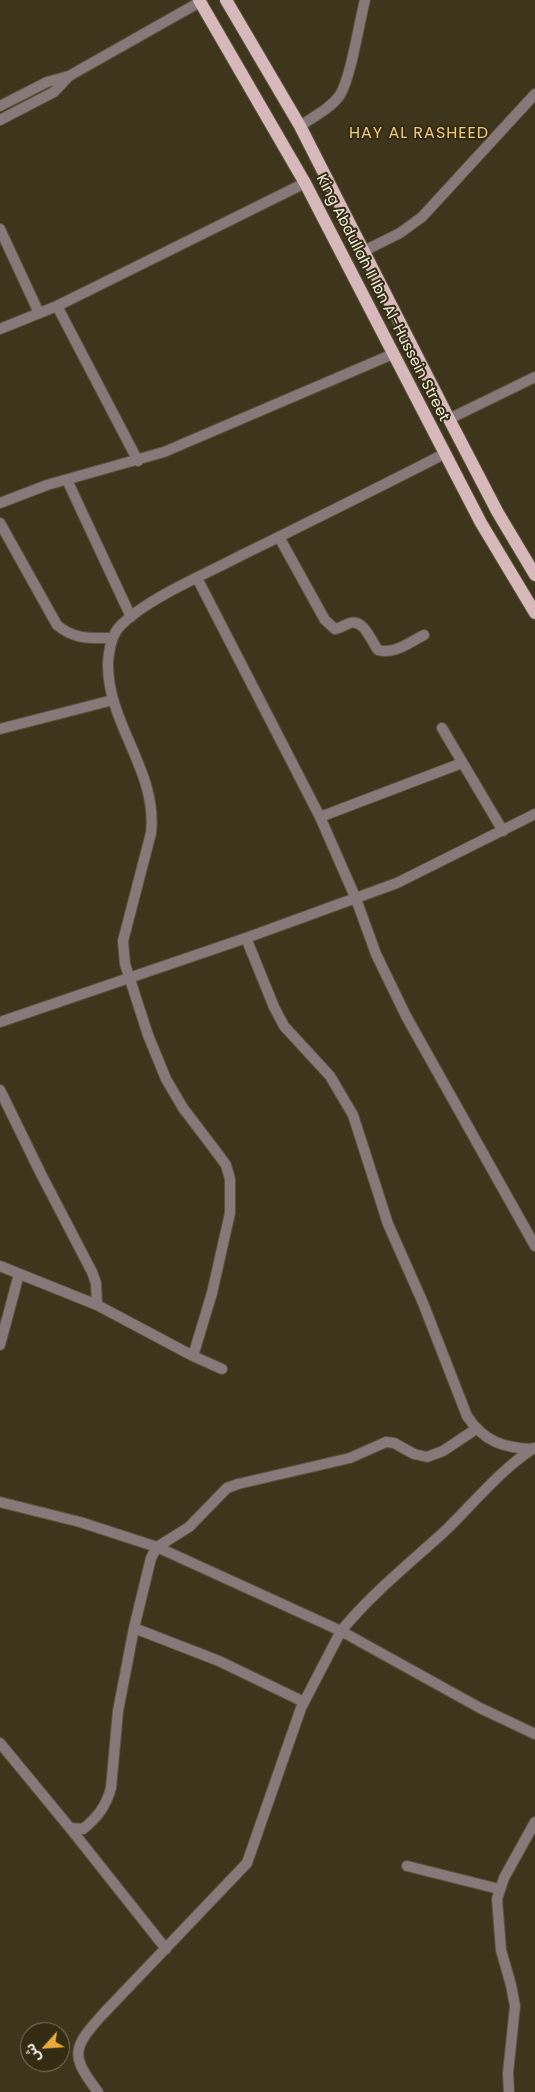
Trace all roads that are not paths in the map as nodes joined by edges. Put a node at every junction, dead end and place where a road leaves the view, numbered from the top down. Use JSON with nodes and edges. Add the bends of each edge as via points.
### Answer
{"nodes":[{"id":1,"x":226,"y":0,"type":"edge"},
{"id":2,"x":364,"y":0,"type":"edge"},
{"id":3,"x":199,"y":1,"type":"edge"},
{"id":4,"x":69,"y":76,"type":"junction"},
{"id":5,"x":535,"y":94,"type":"edge"},
{"id":6,"x":0,"y":106,"type":"edge"},
{"id":7,"x":0,"y":120,"type":"edge"},
{"id":8,"x":300,"y":126,"type":"junction"},
{"id":9,"x":305,"y":183,"type":"junction"},
{"id":10,"x":0,"y":229,"type":"edge"},
{"id":11,"x":364,"y":251,"type":"junction"},
{"id":12,"x":56,"y":306,"type":"junction"},
{"id":13,"x":39,"y":313,"type":"junction"},
{"id":14,"x":0,"y":329,"type":"edge"},
{"id":15,"x":393,"y":354,"type":"junction"},
{"id":16,"x":535,"y":377,"type":"edge"},
{"id":17,"x":449,"y":419,"type":"junction"},
{"id":18,"x":444,"y":454,"type":"junction"},
{"id":19,"x":138,"y":461,"type":"junction"},
{"id":20,"x":67,"y":480,"type":"junction"},
{"id":21,"x":490,"y":498,"type":"junction"},
{"id":22,"x":0,"y":503,"type":"edge"},
{"id":23,"x":473,"y":508,"type":"junction"},
{"id":24,"x":0,"y":523,"type":"edge"},
{"id":25,"x":279,"y":537,"type":"junction"},
{"id":26,"x":535,"y":575,"type":"edge"},
{"id":27,"x":197,"y":578,"type":"junction"},
{"id":28,"x":535,"y":613,"type":"edge"},
{"id":29,"x":131,"y":617,"type":"junction"},
{"id":30,"x":424,"y":635,"type":"dead end"},
{"id":31,"x":112,"y":638,"type":"junction"},
{"id":32,"x":113,"y":700,"type":"junction"},
{"id":33,"x":442,"y":728,"type":"dead end"},
{"id":34,"x":0,"y":729,"type":"edge"},
{"id":35,"x":462,"y":763,"type":"junction"},
{"id":36,"x":535,"y":814,"type":"edge"},
{"id":37,"x":320,"y":817,"type":"junction"},
{"id":38,"x":503,"y":831,"type":"junction"},
{"id":39,"x":356,"y":899,"type":"junction"},
{"id":40,"x":246,"y":938,"type":"junction"},
{"id":41,"x":130,"y":978,"type":"junction"},
{"id":42,"x":0,"y":1022,"type":"edge"},
{"id":43,"x":0,"y":1090,"type":"edge"},
{"id":44,"x":535,"y":1246,"type":"edge"},
{"id":45,"x":0,"y":1266,"type":"edge"},
{"id":46,"x":19,"y":1274,"type":"junction"},
{"id":47,"x":97,"y":1305,"type":"junction"},
{"id":48,"x":0,"y":1345,"type":"edge"},
{"id":49,"x":194,"y":1356,"type":"junction"},
{"id":50,"x":222,"y":1369,"type":"dead end"},
{"id":51,"x":476,"y":1429,"type":"junction"},
{"id":52,"x":534,"y":1448,"type":"edge"},
{"id":53,"x":0,"y":1502,"type":"edge"},
{"id":54,"x":158,"y":1547,"type":"junction"},
{"id":55,"x":134,"y":1628,"type":"junction"},
{"id":56,"x":340,"y":1631,"type":"junction"},
{"id":57,"x":304,"y":1702,"type":"junction"},
{"id":58,"x":535,"y":1734,"type":"edge"},
{"id":59,"x":0,"y":1743,"type":"edge"},
{"id":60,"x":535,"y":1822,"type":"edge"},
{"id":61,"x":70,"y":1828,"type":"junction"},
{"id":62,"x":407,"y":1866,"type":"dead end"},
{"id":63,"x":499,"y":1889,"type":"junction"},
{"id":64,"x":166,"y":1949,"type":"junction"},
{"id":65,"x":98,"y":2092,"type":"edge"},
{"id":66,"x":509,"y":2092,"type":"edge"}],
"edges":[{"from":1,"to":8,"type":"main road","name":"King Abdullah II Ibn Al-Hussein Street"},
{"from":2,"to":8,"type":"street","via":[[340,95]]},
{"from":3,"to":4,"type":"street"},
{"from":3,"to":9,"type":"main road","name":"King Abdullah II Ibn Al-Hussein Street"},
{"from":4,"to":6,"type":"street","via":[[47,82]]},
{"from":4,"to":7,"type":"street","via":[[54,92]]},
{"from":5,"to":11,"type":"street","via":[[422,217]]},
{"from":8,"to":11,"type":"main road","name":"King Abdullah II Ibn Al-Hussein Street"},
{"from":9,"to":12,"type":"street"},
{"from":9,"to":15,"type":"main road","name":"King Abdullah II Ibn Al-Hussein Street"},
{"from":10,"to":13,"type":"street"},
{"from":11,"to":17,"type":"main road","name":"King Abdullah II Ibn Al-Hussein Street"},
{"from":12,"to":13,"type":"street"},
{"from":12,"to":19,"type":"street"},
{"from":13,"to":14,"type":"street"},
{"from":15,"to":18,"type":"main road","name":"King Abdullah II Ibn Al-Hussein Street"},
{"from":15,"to":19,"type":"street"},
{"from":16,"to":17,"type":"street"},
{"from":17,"to":21,"type":"main road","name":"King Abdullah II Ibn Al-Hussein Street"},
{"from":18,"to":23,"type":"main road","name":"King Abdullah II Ibn Al-Hussein Street"},
{"from":18,"to":25,"type":"street"},
{"from":19,"to":20,"type":"street"},
{"from":20,"to":22,"type":"street"},
{"from":20,"to":29,"type":"street"},
{"from":21,"to":23,"type":"main road"},
{"from":21,"to":26,"type":"main road","name":"King Abdullah II Ibn Al-Hussein Street"},
{"from":23,"to":28,"type":"main road","name":"King Abdullah II Ibn Al-Hussein Street"},
{"from":24,"to":31,"type":"street","via":[[57,625],[78,637]]},
{"from":25,"to":27,"type":"street"},
{"from":25,"to":30,"type":"street","via":[[325,620],[334,629],[358,623],[383,652],[397,649]]},
{"from":27,"to":29,"type":"street"},
{"from":27,"to":37,"type":"street"},
{"from":29,"to":31,"type":"street"},
{"from":31,"to":32,"type":"street","via":[[108,666]]},
{"from":32,"to":34,"type":"street"},
{"from":32,"to":41,"type":"street","via":[[143,775],[153,816],[152,833],[123,941]]},
{"from":33,"to":35,"type":"street"},
{"from":35,"to":37,"type":"street"},
{"from":35,"to":38,"type":"street"},
{"from":36,"to":38,"type":"street"},
{"from":37,"to":39,"type":"street"},
{"from":38,"to":39,"type":"street","via":[[397,883]]},
{"from":39,"to":40,"type":"street"},
{"from":39,"to":44,"type":"street","via":[[376,954],[406,1016]]},
{"from":40,"to":41,"type":"street"},
{"from":40,"to":51,"type":"street","via":[[284,1026],[330,1076],[353,1115],[388,1224],[423,1302],[467,1416]]},
{"from":41,"to":42,"type":"street"},
{"from":41,"to":49,"type":"street","via":[[166,1079],[183,1108],[226,1165],[230,1179],[230,1213]]},
{"from":43,"to":47,"type":"street","via":[[92,1272]]},
{"from":45,"to":46,"type":"street"},
{"from":46,"to":47,"type":"street"},
{"from":46,"to":48,"type":"street"},
{"from":47,"to":49,"type":"street"},
{"from":49,"to":50,"type":"street"},
{"from":51,"to":52,"type":"street","via":[[497,1443],[514,1448]]},
{"from":51,"to":54,"type":"street","via":[[443,1451],[427,1457],[386,1442],[350,1458],[227,1488],[189,1527]]},
{"from":52,"to":56,"type":"street","via":[[501,1474]]},
{"from":53,"to":54,"type":"street","via":[[80,1522]]},
{"from":54,"to":55,"type":"street","via":[[151,1558]]},
{"from":54,"to":56,"type":"street"},
{"from":55,"to":57,"type":"street","via":[[219,1661]]},
{"from":55,"to":61,"type":"street","via":[[118,1711],[108,1800],[101,1813],[83,1829]]},
{"from":56,"to":57,"type":"street"},
{"from":56,"to":58,"type":"street","via":[[480,1708]]},
{"from":57,"to":64,"type":"street","via":[[247,1863]]},
{"from":59,"to":61,"type":"street"},
{"from":60,"to":63,"type":"street"},
{"from":61,"to":64,"type":"street"},
{"from":62,"to":63,"type":"street"},
{"from":63,"to":66,"type":"street","via":[[502,1950],[515,2006]]},
{"from":64,"to":65,"type":"street","via":[[90,2028],[82,2041],[77,2054],[78,2064]]}]}
